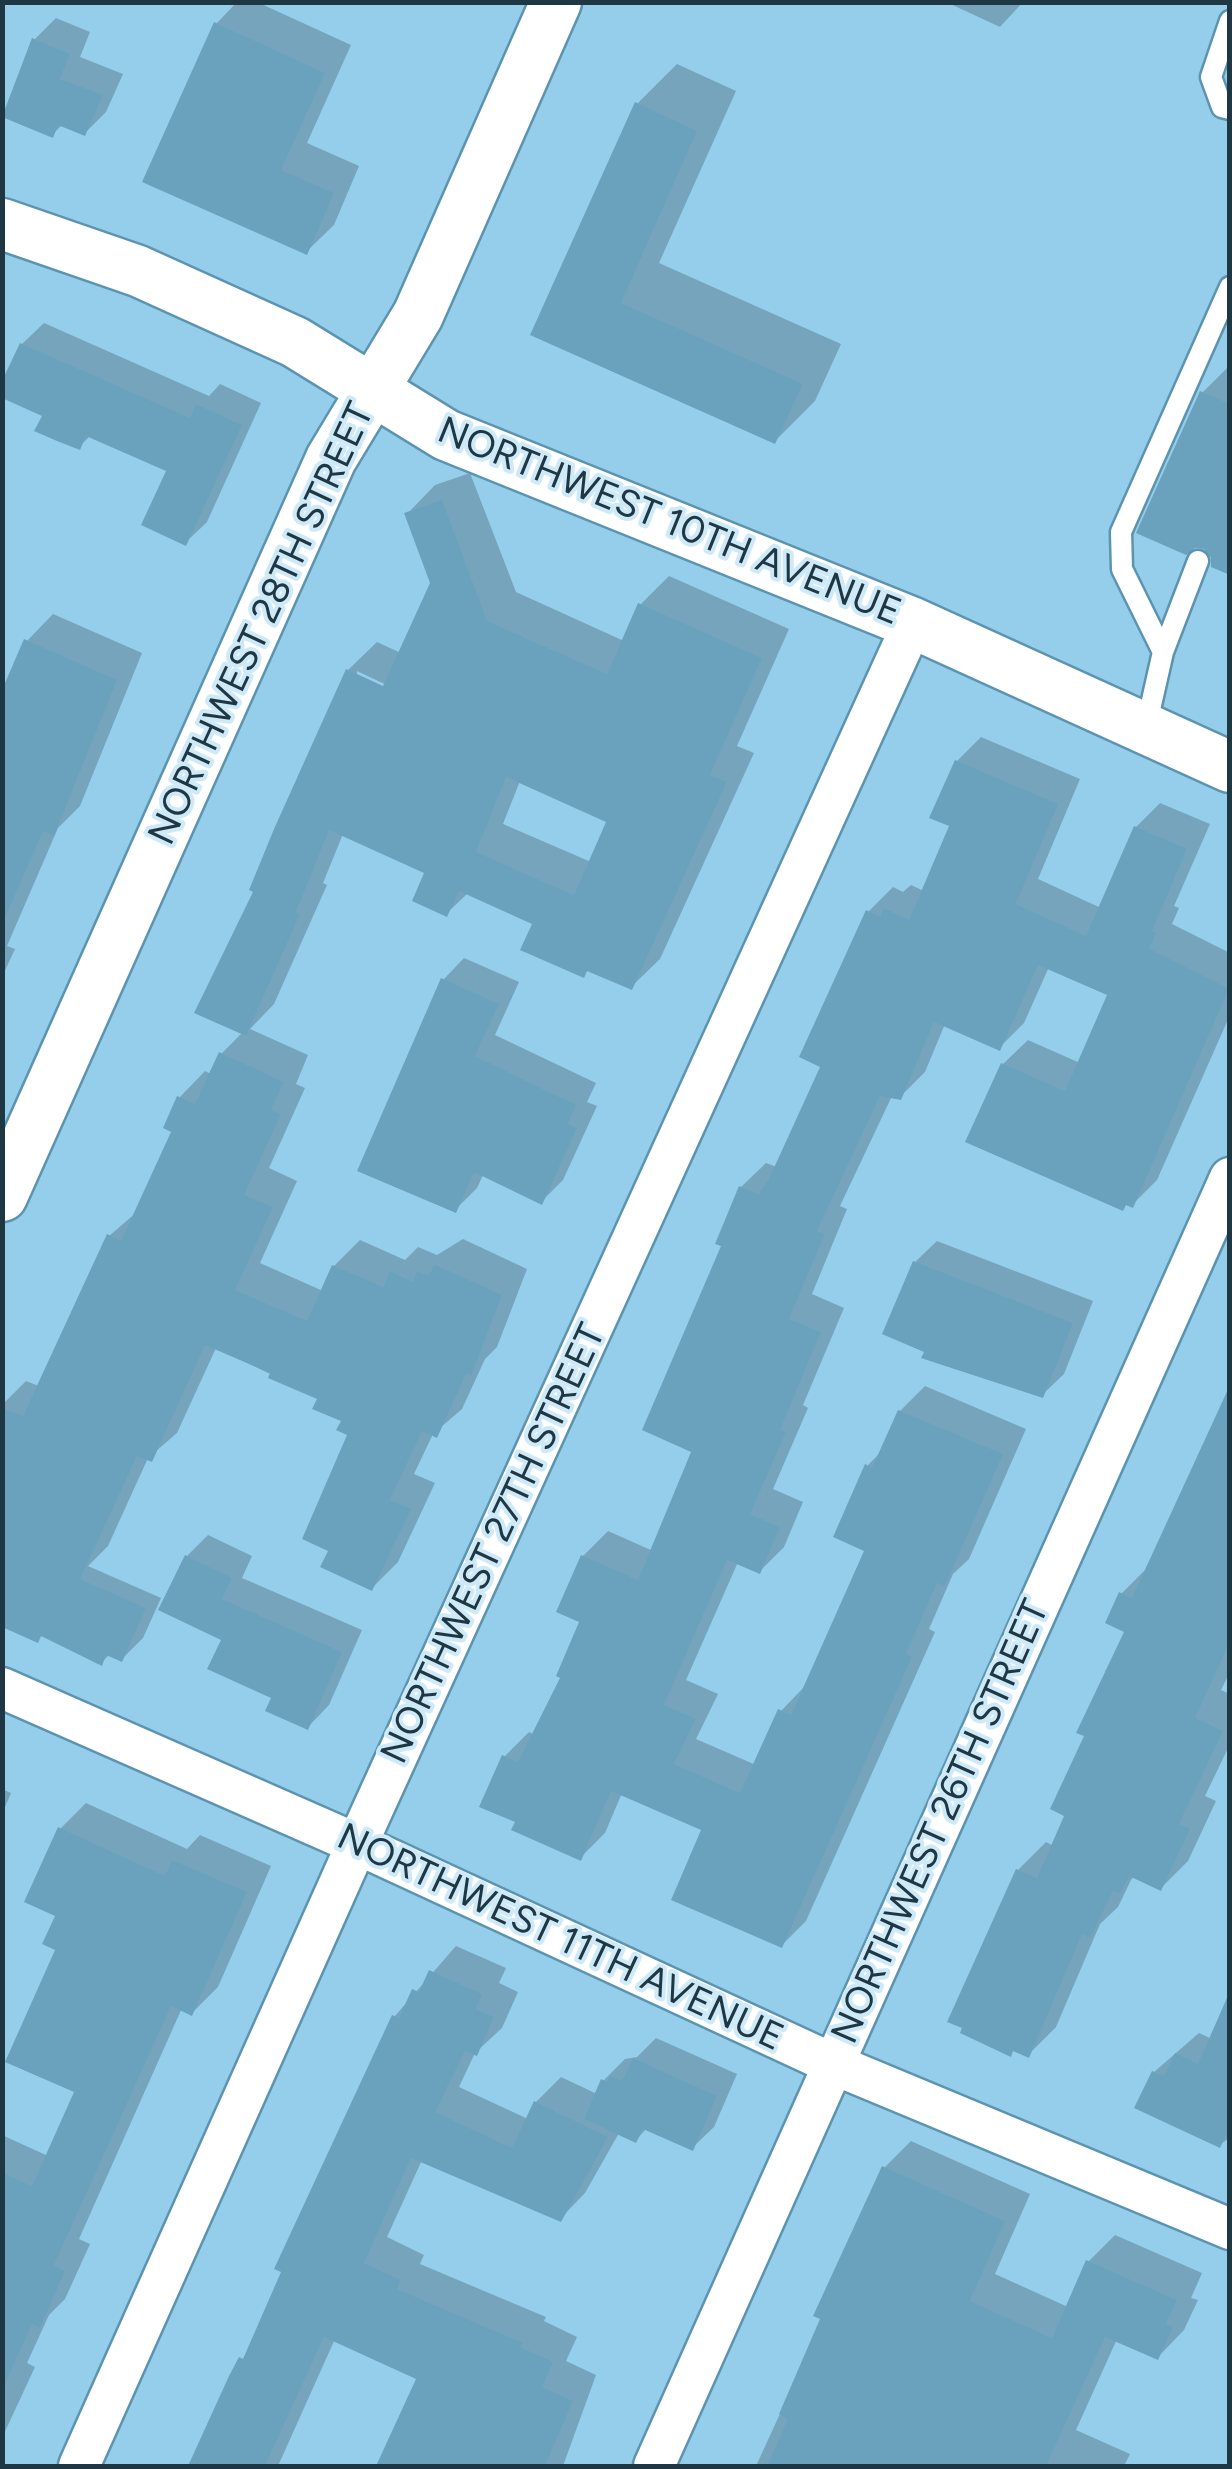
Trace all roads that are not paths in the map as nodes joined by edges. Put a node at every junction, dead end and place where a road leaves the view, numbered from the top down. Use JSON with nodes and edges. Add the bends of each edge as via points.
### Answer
{"nodes":[{"id":1,"x":556,"y":2,"type":"edge"},
{"id":2,"x":1230,"y":21,"type":"edge"},
{"id":3,"x":1230,"y":109,"type":"edge"},
{"id":4,"x":2,"y":224,"type":"edge"},
{"id":5,"x":1230,"y":287,"type":"edge"},
{"id":6,"x":372,"y":390,"type":"junction"},
{"id":7,"x":1198,"y":561,"type":"dead end"},
{"id":8,"x":914,"y":623,"type":"junction"},
{"id":9,"x":1163,"y":652,"type":"junction"},
{"id":10,"x":1146,"y":729,"type":"junction"},
{"id":11,"x":1230,"y":767,"type":"edge"},
{"id":12,"x":1230,"y":1178,"type":"edge"},
{"id":13,"x":2,"y":1196,"type":"edge"},
{"id":14,"x":2,"y":1688,"type":"edge"},
{"id":15,"x":357,"y":1844,"type":"junction"},
{"id":16,"x":833,"y":2064,"type":"junction"},
{"id":17,"x":1230,"y":2229,"type":"edge"},
{"id":18,"x":79,"y":2466,"type":"edge"},
{"id":19,"x":654,"y":2466,"type":"edge"}],
"edges":[{"from":1,"to":6,"type":"street","name":"NORTHWEST 28TH STREET","via":[[418,315]]},
{"from":2,"to":3,"type":"lane","via":[[1211,77],[1222,107]]},
{"from":4,"to":6,"type":"street","name":"NORTHWEST 10TH AVENUE","via":[[138,271],[296,342]]},
{"from":5,"to":9,"type":"lane","via":[[1121,532],[1122,569]]},
{"from":6,"to":8,"type":"street","name":"NORTHWEST 10TH AVENUE","via":[[446,435]]},
{"from":6,"to":13,"type":"street","name":"NORTHWEST 28TH STREET","via":[[331,459]]},
{"from":7,"to":9,"type":"lane"},
{"from":8,"to":10,"type":"street","name":"NORTHWEST 10TH AVENUE"},
{"from":8,"to":15,"type":"street","name":"NORTHWEST 27TH STREET"},
{"from":9,"to":10,"type":"lane"},
{"from":10,"to":11,"type":"street","name":"NORTHWEST 10TH AVENUE"},
{"from":12,"to":16,"type":"street","name":"NORTHWEST 26TH STREET"},
{"from":14,"to":15,"type":"street","name":"NORTHWEST 11TH AVENUE"},
{"from":15,"to":16,"type":"street","name":"NORTHWEST 11TH AVENUE"},
{"from":15,"to":18,"type":"street","name":"NORTHWEST 27TH STREET"},
{"from":16,"to":17,"type":"street","name":"NORTHWEST 11TH AVENUE"},
{"from":16,"to":19,"type":"street","name":"NORTHWEST 26TH STREET"}]}
